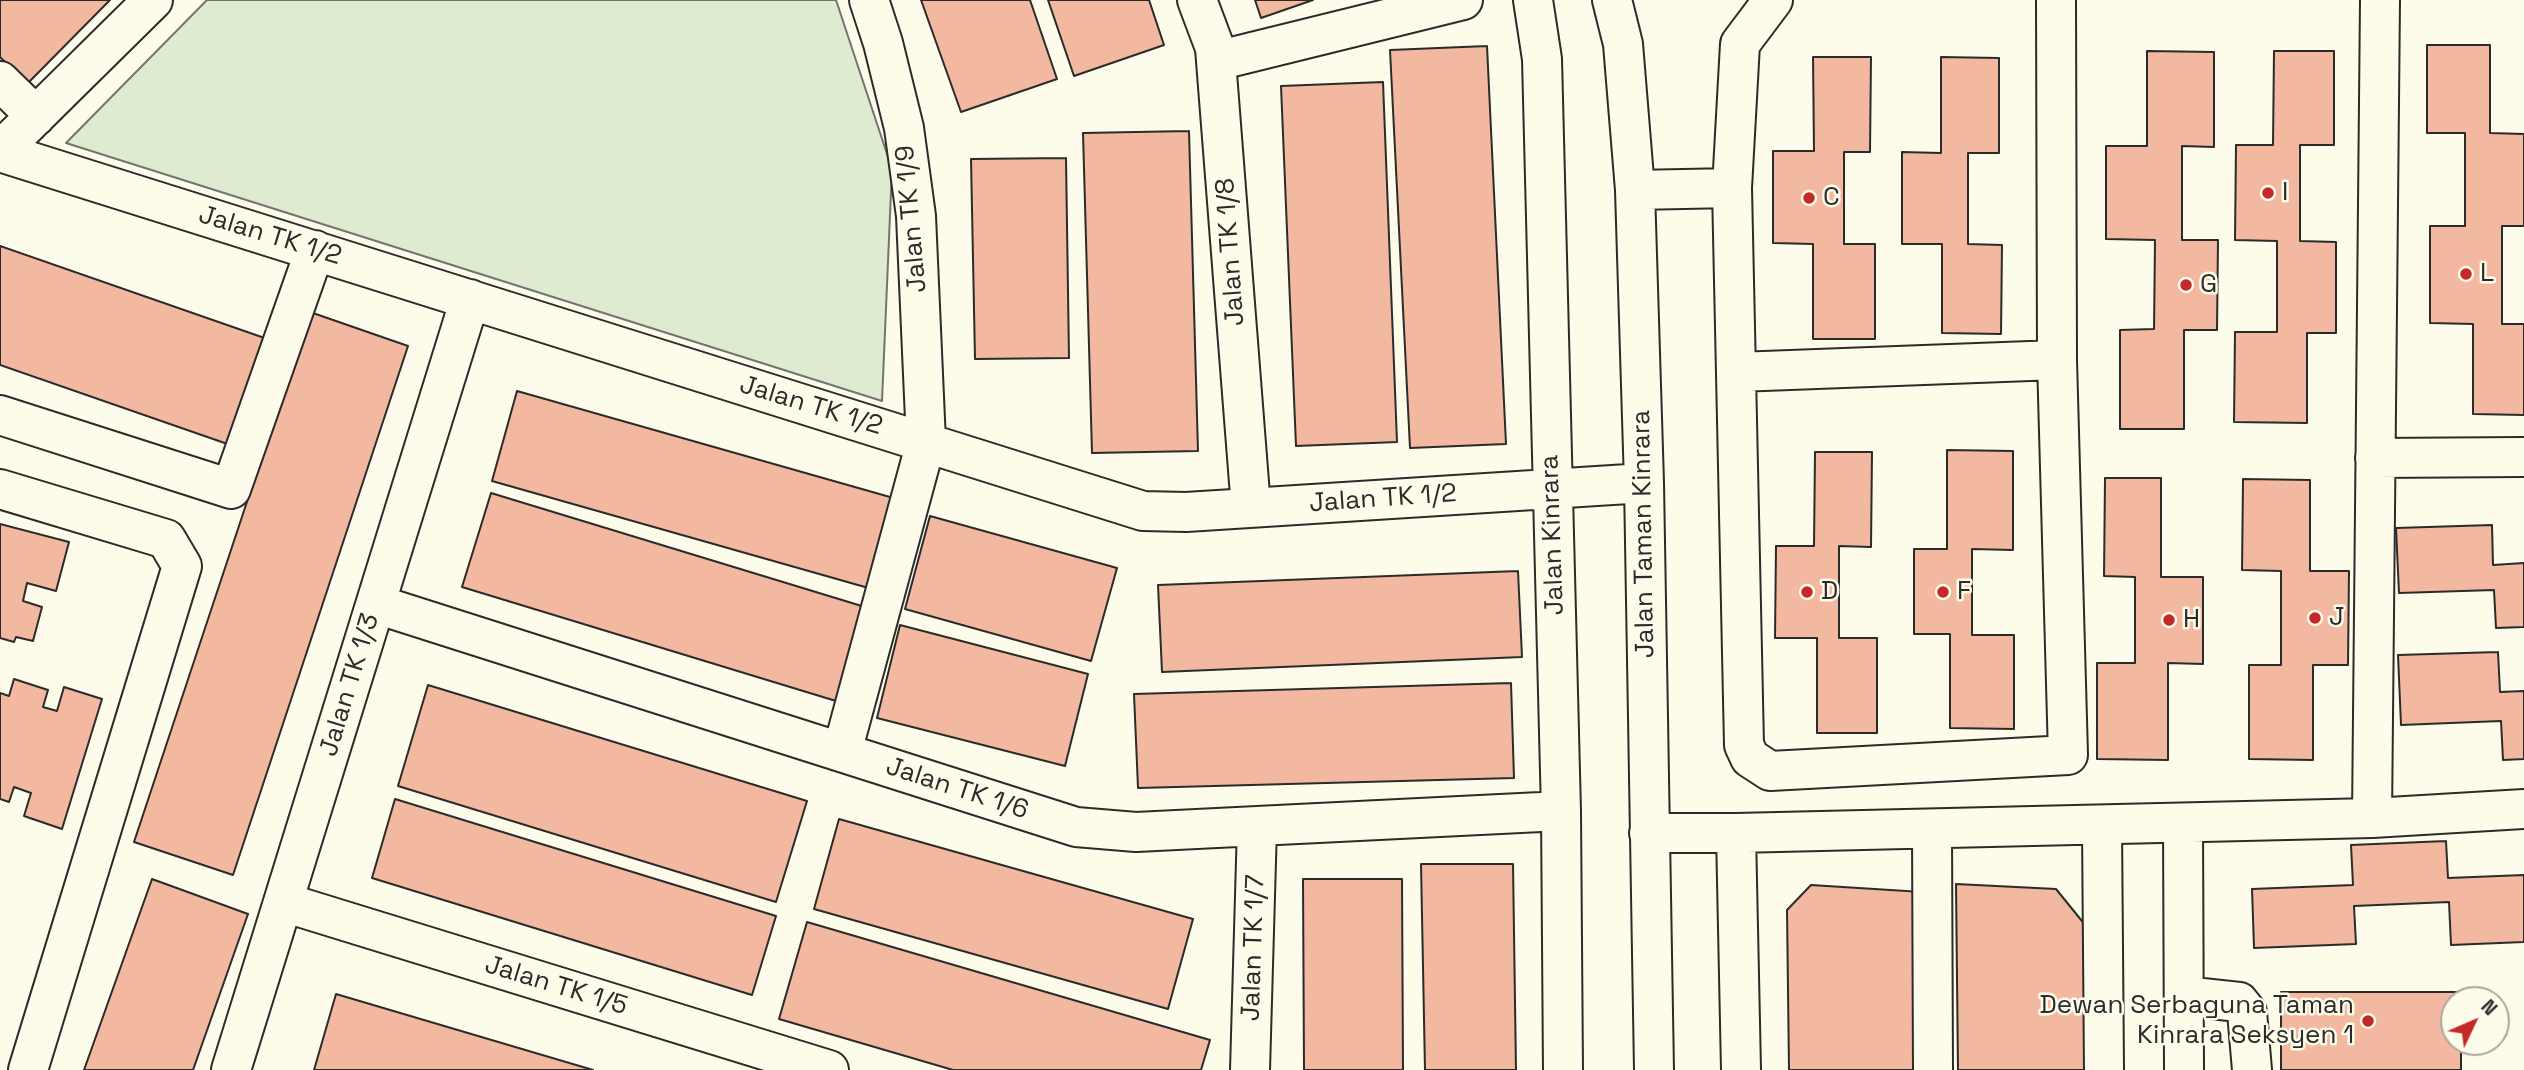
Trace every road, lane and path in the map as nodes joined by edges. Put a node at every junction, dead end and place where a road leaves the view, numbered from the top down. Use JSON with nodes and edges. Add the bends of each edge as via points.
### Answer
{"nodes":[{"id":1,"x":153,"y":0,"type":"edge"},
{"id":2,"x":869,"y":0,"type":"edge"},
{"id":3,"x":1197,"y":0,"type":"edge"},
{"id":4,"x":1463,"y":0,"type":"edge"},
{"id":5,"x":1532,"y":0,"type":"edge"},
{"id":6,"x":1612,"y":0,"type":"edge"},
{"id":7,"x":1773,"y":0,"type":"edge"},
{"id":8,"x":2056,"y":0,"type":"edge"},
{"id":9,"x":2380,"y":0,"type":"edge"},
{"id":10,"x":1216,"y":61,"type":"junction"},
{"id":11,"x":0,"y":81,"type":"edge"},
{"id":12,"x":36,"y":116,"type":"junction"},
{"id":13,"x":0,"y":151,"type":"edge"},
{"id":14,"x":1732,"y":188,"type":"junction"},
{"id":15,"x":1635,"y":190,"type":"junction"},
{"id":16,"x":315,"y":250,"type":"junction"},
{"id":17,"x":470,"y":299,"type":"junction"},
{"id":18,"x":2057,"y":360,"type":"junction"},
{"id":19,"x":1737,"y":372,"type":"junction"},
{"id":20,"x":0,"y":415,"type":"edge"},
{"id":21,"x":926,"y":442,"type":"junction"},
{"id":22,"x":2524,"y":457,"type":"edge"},
{"id":23,"x":2375,"y":458,"type":"junction"},
{"id":24,"x":1644,"y":483,"type":"junction"},
{"id":25,"x":1552,"y":488,"type":"junction"},
{"id":26,"x":0,"y":489,"type":"edge"},
{"id":27,"x":1251,"y":508,"type":"junction"},
{"id":28,"x":376,"y":604,"type":"junction"},
{"id":29,"x":842,"y":752,"type":"junction"},
{"id":30,"x":2524,"y":809,"type":"edge"},
{"id":31,"x":1561,"y":811,"type":"junction"},
{"id":32,"x":2372,"y":818,"type":"junction"},
{"id":33,"x":2183,"y":823,"type":"junction"},
{"id":34,"x":1257,"y":826,"type":"junction"},
{"id":35,"x":2102,"y":826,"type":"junction"},
{"id":36,"x":1932,"y":829,"type":"junction"},
{"id":37,"x":1648,"y":833,"type":"junction"},
{"id":38,"x":1736,"y":833,"type":"junction"},
{"id":39,"x":283,"y":902,"type":"junction"},
{"id":40,"x":2184,"y":996,"type":"junction"},
{"id":41,"x":817,"y":1068,"type":"edge"},
{"id":42,"x":28,"y":1070,"type":"edge"},
{"id":43,"x":231,"y":1070,"type":"edge"},
{"id":44,"x":1250,"y":1070,"type":"edge"},
{"id":45,"x":1563,"y":1070,"type":"edge"},
{"id":46,"x":1654,"y":1070,"type":"edge"},
{"id":47,"x":1741,"y":1070,"type":"edge"},
{"id":48,"x":1933,"y":1070,"type":"edge"},
{"id":49,"x":2104,"y":1070,"type":"edge"},
{"id":50,"x":2184,"y":1070,"type":"edge"},
{"id":51,"x":2252,"y":1070,"type":"edge"}],
"edges":[{"from":1,"to":12,"type":"street"},
{"from":2,"to":21,"type":"street","name":"Jalan TK 1/9","via":[[904,128],[914,204]]},
{"from":3,"to":10,"type":"street","name":"Jalan TK 1/8"},
{"from":4,"to":10,"type":"street"},
{"from":5,"to":25,"type":"street","name":"Jalan Kinrara","via":[[1542,59]]},
{"from":6,"to":15,"type":"street","name":"Jalan Taman Kinrara","via":[[1623,44]]},
{"from":7,"to":14,"type":"street","via":[[1740,44]]},
{"from":8,"to":18,"type":"street"},
{"from":9,"to":23,"type":"street"},
{"from":10,"to":27,"type":"street","name":"Jalan TK 1/8"},
{"from":11,"to":12,"type":"street"},
{"from":12,"to":13,"type":"street"},
{"from":13,"to":16,"type":"street","name":"Jalan TK 1/2"},
{"from":14,"to":15,"type":"street"},
{"from":14,"to":19,"type":"street"},
{"from":15,"to":24,"type":"street","name":"Jalan Taman Kinrara"},
{"from":16,"to":17,"type":"street","name":"Jalan TK 1/2"},
{"from":16,"to":20,"type":"street","via":[[231,489]]},
{"from":17,"to":21,"type":"street","name":"Jalan TK 1/2"},
{"from":17,"to":28,"type":"street","name":"Jalan TK 1/3"},
{"from":18,"to":19,"type":"street"},
{"from":18,"to":19,"type":"street","via":[[2068,755],[1770,771],[1750,758],[1744,745]]},
{"from":21,"to":27,"type":"street","name":"Jalan TK 1/2","via":[[1143,511]]},
{"from":21,"to":29,"type":"street","name":"Jalan TK 1/9"},
{"from":22,"to":23,"type":"street"},
{"from":23,"to":32,"type":"street"},
{"from":24,"to":25,"type":"street","name":"Jalan TK 1/2"},
{"from":24,"to":37,"type":"street","name":"Jalan Taman Kinrara"},
{"from":25,"to":27,"type":"street","name":"Jalan TK 1/2"},
{"from":25,"to":31,"type":"street","name":"Jalan Kinrara"},
{"from":26,"to":42,"type":"street","via":[[166,539],[182,566]]},
{"from":28,"to":29,"type":"street","name":"Jalan TK 1/6"},
{"from":28,"to":39,"type":"street","name":"Jalan TK 1/3"},
{"from":29,"to":34,"type":"street","name":"Jalan TK 1/6","via":[[1076,827],[1136,832]]},
{"from":30,"to":32,"type":"street"},
{"from":31,"to":34,"type":"street","name":"Jalan TK 1/6"},
{"from":31,"to":45,"type":"street","name":"Jalan Kinrara"},
{"from":32,"to":33,"type":"street"},
{"from":33,"to":35,"type":"street"},
{"from":33,"to":40,"type":"street"},
{"from":34,"to":44,"type":"street","name":"Jalan TK 1/7"},
{"from":35,"to":36,"type":"street"},
{"from":35,"to":49,"type":"street"},
{"from":36,"to":38,"type":"street"},
{"from":36,"to":48,"type":"street"},
{"from":37,"to":38,"type":"street"},
{"from":37,"to":46,"type":"street","name":"Jalan Taman Kinrara"},
{"from":38,"to":47,"type":"street"},
{"from":39,"to":41,"type":"street","name":"Jalan TK 1/5"},
{"from":39,"to":43,"type":"street","name":"Jalan TK 1/3"},
{"from":40,"to":50,"type":"street"},
{"from":40,"to":51,"type":"street","via":[[2239,1002],[2247,1012]]}]}
